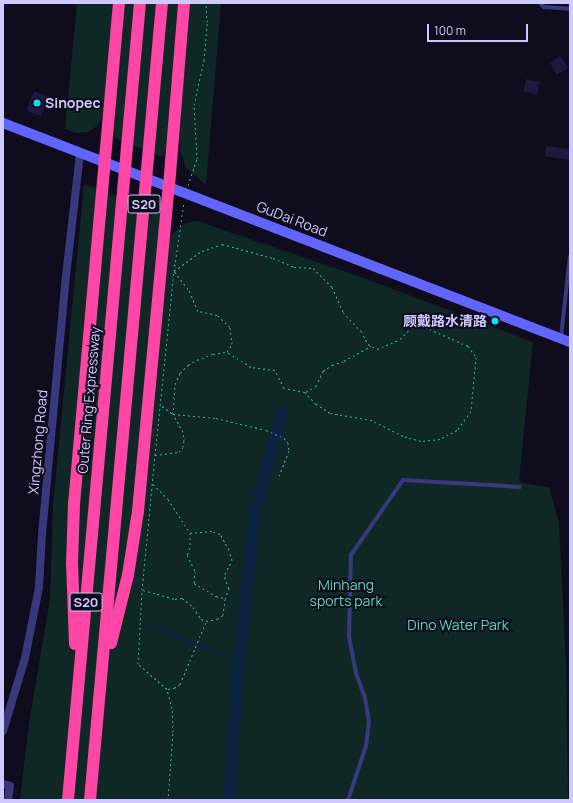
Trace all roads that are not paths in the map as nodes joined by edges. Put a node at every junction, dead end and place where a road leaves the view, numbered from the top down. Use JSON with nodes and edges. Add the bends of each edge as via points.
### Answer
{"nodes":[{"id":1,"x":119,"y":3,"type":"edge"},
{"id":2,"x":140,"y":3,"type":"edge"},
{"id":3,"x":162,"y":3,"type":"edge"},
{"id":4,"x":184,"y":3,"type":"edge"},
{"id":5,"x":540,"y":3,"type":"edge"},
{"id":6,"x":570,"y":10,"type":"edge"},
{"id":7,"x":3,"y":123,"type":"edge"},
{"id":8,"x":80,"y":153,"type":"junction"},
{"id":9,"x":105,"y":162,"type":"junction"},
{"id":10,"x":169,"y":186,"type":"junction"},
{"id":11,"x":570,"y":256,"type":"edge"},
{"id":12,"x":565,"y":340,"type":"edge"},
{"id":13,"x":520,"y":487,"type":"dead end"},
{"id":14,"x":3,"y":731,"type":"edge"},
{"id":15,"x":74,"y":732,"type":"junction"},
{"id":16,"x":96,"y":735,"type":"junction"},
{"id":17,"x":3,"y":784,"type":"edge"},
{"id":18,"x":8,"y":800,"type":"edge"},
{"id":19,"x":68,"y":800,"type":"edge"},
{"id":20,"x":90,"y":800,"type":"edge"},
{"id":21,"x":348,"y":800,"type":"edge"}],
"edges":[{"from":1,"to":9,"type":"highway"},
{"from":2,"to":15,"type":"highway","name":"Outer Ring Expressway","number":"S20"},
{"from":3,"to":16,"type":"highway","number":"S20"},
{"from":4,"to":10,"type":"highway"},
{"from":5,"to":6,"type":"lane","via":[[544,7]]},
{"from":7,"to":8,"type":"main road","name":"GuDai Road"},
{"from":8,"to":9,"type":"main road","name":"GuDai Road"},
{"from":8,"to":14,"type":"street","name":"Xingzhong Road","via":[[65,285],[39,587],[25,658]]},
{"from":9,"to":10,"type":"main road","name":"GuDai Road"},
{"from":9,"to":15,"type":"highway","via":[[72,535]]},
{"from":10,"to":12,"type":"main road","name":"GuDai Road"},
{"from":10,"to":16,"type":"highway","via":[[138,511],[128,575],[112,637]]},
{"from":11,"to":12,"type":"lane"},
{"from":13,"to":21,"type":"lane","via":[[403,480],[351,555],[349,637],[369,721],[366,746]]},
{"from":15,"to":19,"type":"highway","name":"Outer Ring Expressway","number":"S20"},
{"from":16,"to":20,"type":"highway","number":"S20"},
{"from":17,"to":18,"type":"street","via":[[10,786]]}]}
